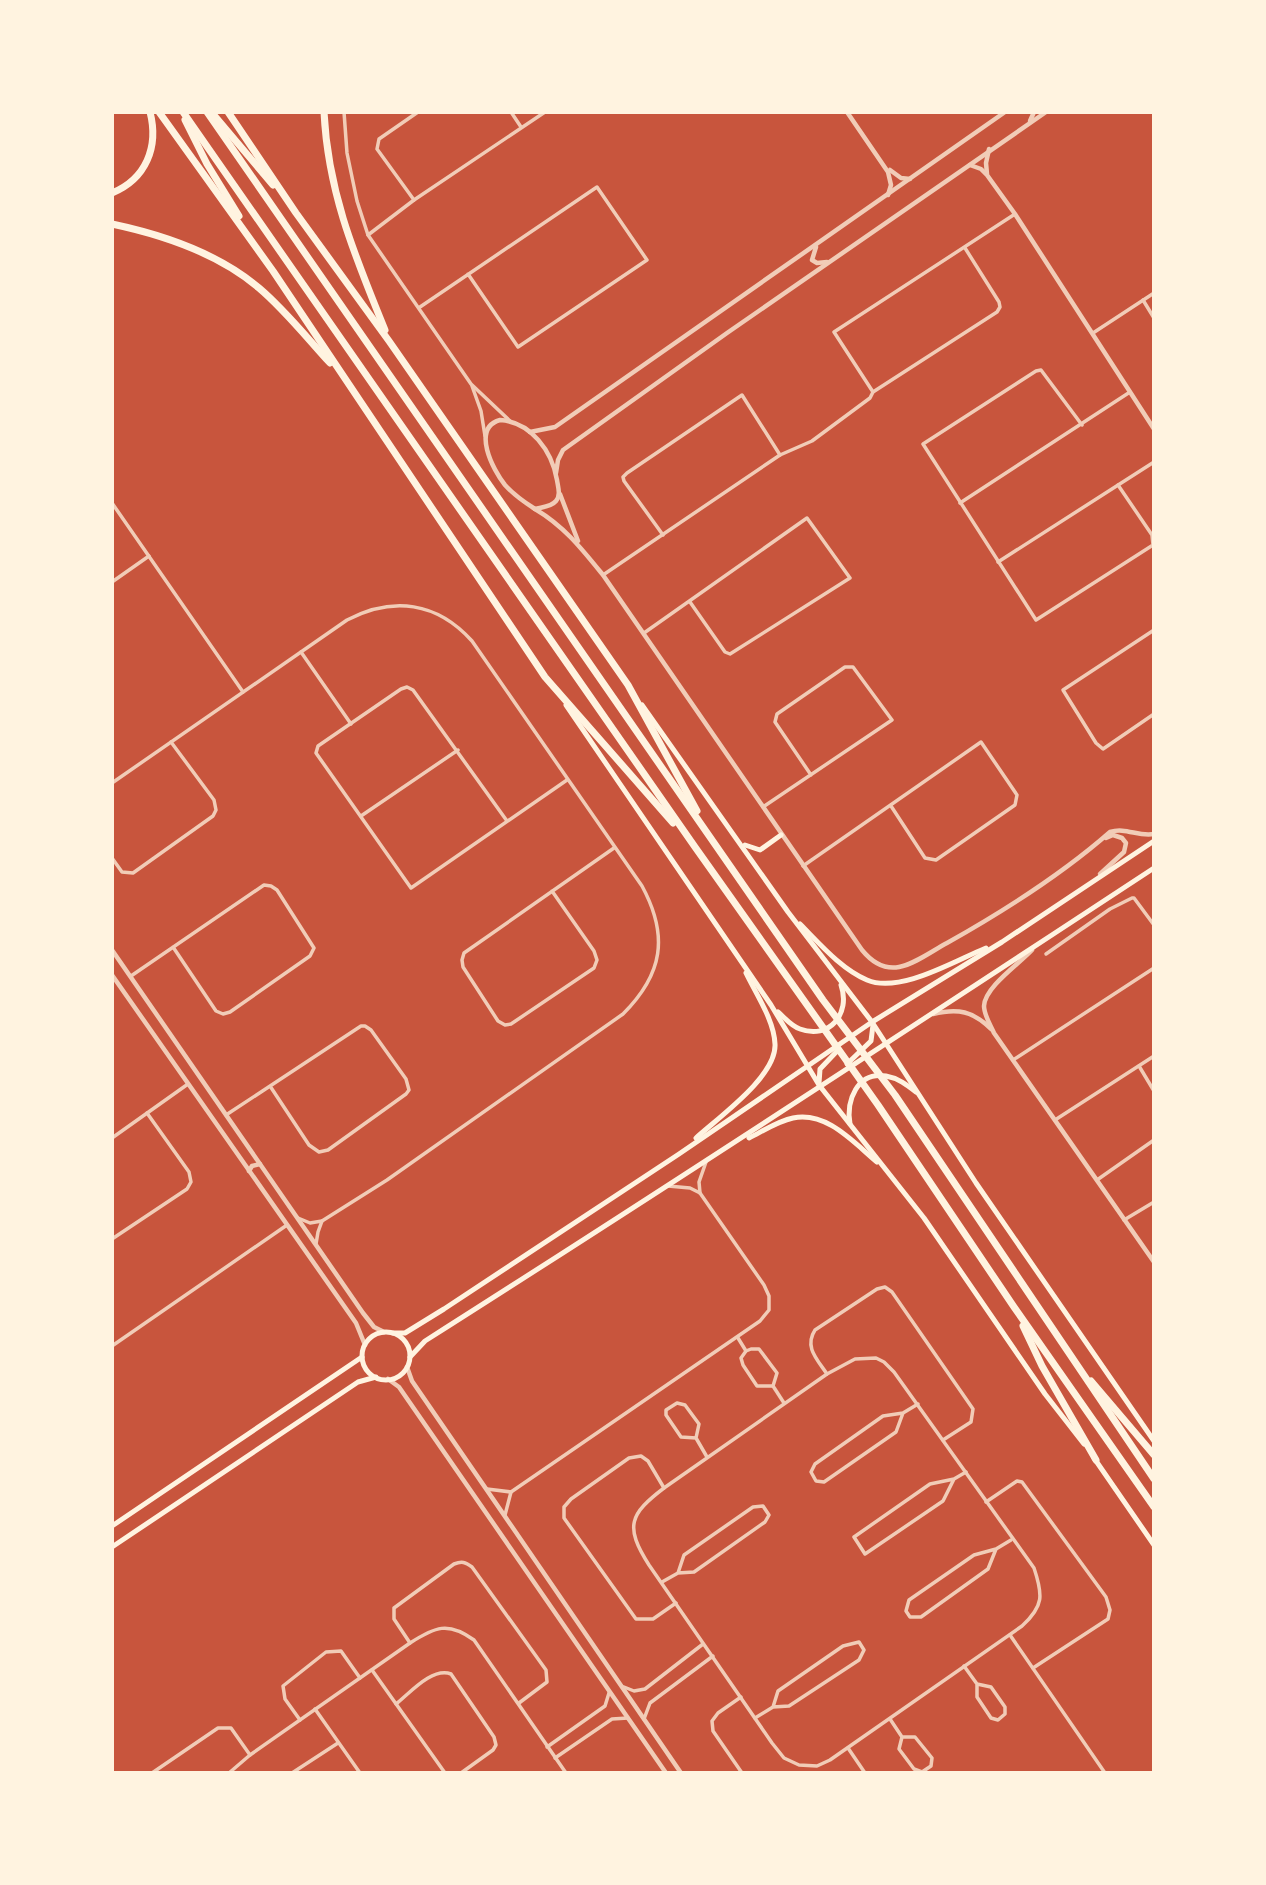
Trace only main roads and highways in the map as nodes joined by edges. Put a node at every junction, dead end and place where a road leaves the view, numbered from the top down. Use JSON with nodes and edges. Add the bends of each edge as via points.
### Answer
{"nodes":[{"id":1,"x":150,"y":112,"type":"edge"},
{"id":2,"x":159,"y":112,"type":"edge"},
{"id":3,"x":182,"y":112,"type":"edge"},
{"id":4,"x":209,"y":112,"type":"edge"},
{"id":5,"x":228,"y":112,"type":"edge"},
{"id":6,"x":324,"y":112,"type":"edge"},
{"id":7,"x":112,"y":193,"type":"edge"},
{"id":8,"x":296,"y":213,"type":"junction"},
{"id":9,"x":112,"y":224,"type":"edge"},
{"id":10,"x":272,"y":271,"type":"junction"},
{"id":11,"x":389,"y":341,"type":"junction"},
{"id":12,"x":348,"y":383,"type":"junction"},
{"id":13,"x":545,"y":677,"type":"junction"},
{"id":14,"x":628,"y":685,"type":"junction"},
{"id":15,"x":781,"y":835,"type":"road end"},
{"id":16,"x":710,"y":837,"type":"junction"},
{"id":17,"x":740,"y":841,"type":"junction"},
{"id":18,"x":1154,"y":841,"type":"edge"},
{"id":19,"x":695,"y":847,"type":"junction"},
{"id":20,"x":1154,"y":868,"type":"edge"},
{"id":21,"x":788,"y":912,"type":"junction"},
{"id":22,"x":1002,"y":942,"type":"junction"},
{"id":23,"x":739,"y":958,"type":"junction"},
{"id":24,"x":839,"y":981,"type":"junction"},
{"id":25,"x":771,"y":1005,"type":"junction"},
{"id":26,"x":872,"y":1022,"type":"junction"},
{"id":27,"x":857,"y":1032,"type":"junction"},
{"id":28,"x":886,"y":1044,"type":"junction"},
{"id":29,"x":806,"y":1065,"type":"junction"},
{"id":30,"x":835,"y":1076,"type":"junction"},
{"id":31,"x":819,"y":1085,"type":"junction"},
{"id":32,"x":918,"y":1094,"type":"junction"},
{"id":33,"x":851,"y":1127,"type":"junction"},
{"id":34,"x":730,"y":1147,"type":"junction"},
{"id":35,"x":679,"y":1154,"type":"junction"},
{"id":36,"x":890,"y":1174,"type":"junction"},
{"id":37,"x":1014,"y":1307,"type":"junction"},
{"id":38,"x":393,"y":1333,"type":"junction"},
{"id":39,"x":362,"y":1357,"type":"junction"},
{"id":40,"x":410,"y":1357,"type":"junction"},
{"id":41,"x":1076,"y":1366,"type":"junction"},
{"id":42,"x":376,"y":1377,"type":"junction"},
{"id":43,"x":1154,"y":1441,"type":"edge"},
{"id":44,"x":1154,"y":1455,"type":"edge"},
{"id":45,"x":1096,"y":1460,"type":"junction"},
{"id":46,"x":1154,"y":1479,"type":"edge"},
{"id":47,"x":1154,"y":1507,"type":"edge"},
{"id":48,"x":112,"y":1526,"type":"edge"},
{"id":49,"x":1154,"y":1545,"type":"edge"},
{"id":50,"x":112,"y":1547,"type":"edge"}],
"edges":[{"from":1,"to":7,"type":"highway","via":[[154,135],[149,158],[133,181]]},
{"from":2,"to":10,"type":"highway"},
{"from":3,"to":10,"type":"highway","via":[[207,164]]},
{"from":3,"to":19,"type":"highway"},
{"from":4,"to":8,"type":"highway"},
{"from":4,"to":16,"type":"highway"},
{"from":5,"to":8,"type":"highway"},
{"from":6,"to":11,"type":"highway","via":[[335,195]]},
{"from":8,"to":11,"type":"highway"},
{"from":9,"to":12,"type":"highway","via":[[185,245],[235,271],[258,287]]},
{"from":10,"to":12,"type":"highway"},
{"from":11,"to":14,"type":"highway"},
{"from":12,"to":13,"type":"highway"},
{"from":13,"to":19,"type":"highway"},
{"from":13,"to":23,"type":"main road"},
{"from":14,"to":16,"type":"highway"},
{"from":14,"to":17,"type":"main road"},
{"from":15,"to":17,"type":"main road","via":[[760,850]]},
{"from":16,"to":41,"type":"highway","via":[[895,1095]]},
{"from":17,"to":21,"type":"main road"},
{"from":18,"to":22,"type":"main road"},
{"from":19,"to":37,"type":"highway"},
{"from":20,"to":28,"type":"main road"},
{"from":21,"to":22,"type":"main road","via":[[852,971],[880,983],[910,980]]},
{"from":21,"to":24,"type":"main road"},
{"from":22,"to":26,"type":"main road"},
{"from":23,"to":25,"type":"main road"},
{"from":23,"to":35,"type":"main road","via":[[772,1028],[774,1056],[764,1076]]},
{"from":24,"to":25,"type":"main road","via":[[843,1010],[823,1029],[796,1028]]},
{"from":24,"to":26,"type":"main road"},
{"from":25,"to":29,"type":"main road"},
{"from":26,"to":27,"type":"main road"},
{"from":26,"to":28,"type":"main road"},
{"from":26,"to":30,"type":"main road","via":[[871,1041]]},
{"from":27,"to":29,"type":"main road"},
{"from":27,"to":31,"type":"main road","via":[[821,1067]]},
{"from":28,"to":30,"type":"main road"},
{"from":28,"to":32,"type":"main road"},
{"from":29,"to":31,"type":"main road"},
{"from":29,"to":35,"type":"main road"},
{"from":30,"to":31,"type":"main road"},
{"from":31,"to":33,"type":"main road"},
{"from":31,"to":34,"type":"main road"},
{"from":32,"to":33,"type":"main road","via":[[884,1076],[865,1080],[850,1099]]},
{"from":32,"to":43,"type":"main road"},
{"from":33,"to":36,"type":"main road"},
{"from":34,"to":36,"type":"main road","via":[[787,1119],[805,1116],[834,1127]]},
{"from":34,"to":40,"type":"main road","via":[[425,1341]]},
{"from":35,"to":38,"type":"main road","via":[[414,1328]]},
{"from":36,"to":45,"type":"main road"},
{"from":37,"to":45,"type":"highway"},
{"from":37,"to":47,"type":"highway"},
{"from":38,"to":39,"type":"main road","via":[[370,1339]]},
{"from":38,"to":40,"type":"main road","via":[[405,1342]]},
{"from":39,"to":42,"type":"main road","via":[[366,1369]]},
{"from":39,"to":48,"type":"main road"},
{"from":40,"to":42,"type":"main road","via":[[396,1377]]},
{"from":41,"to":44,"type":"highway"},
{"from":41,"to":46,"type":"highway"},
{"from":42,"to":50,"type":"main road","via":[[358,1382]]},
{"from":45,"to":49,"type":"main road"}]}
